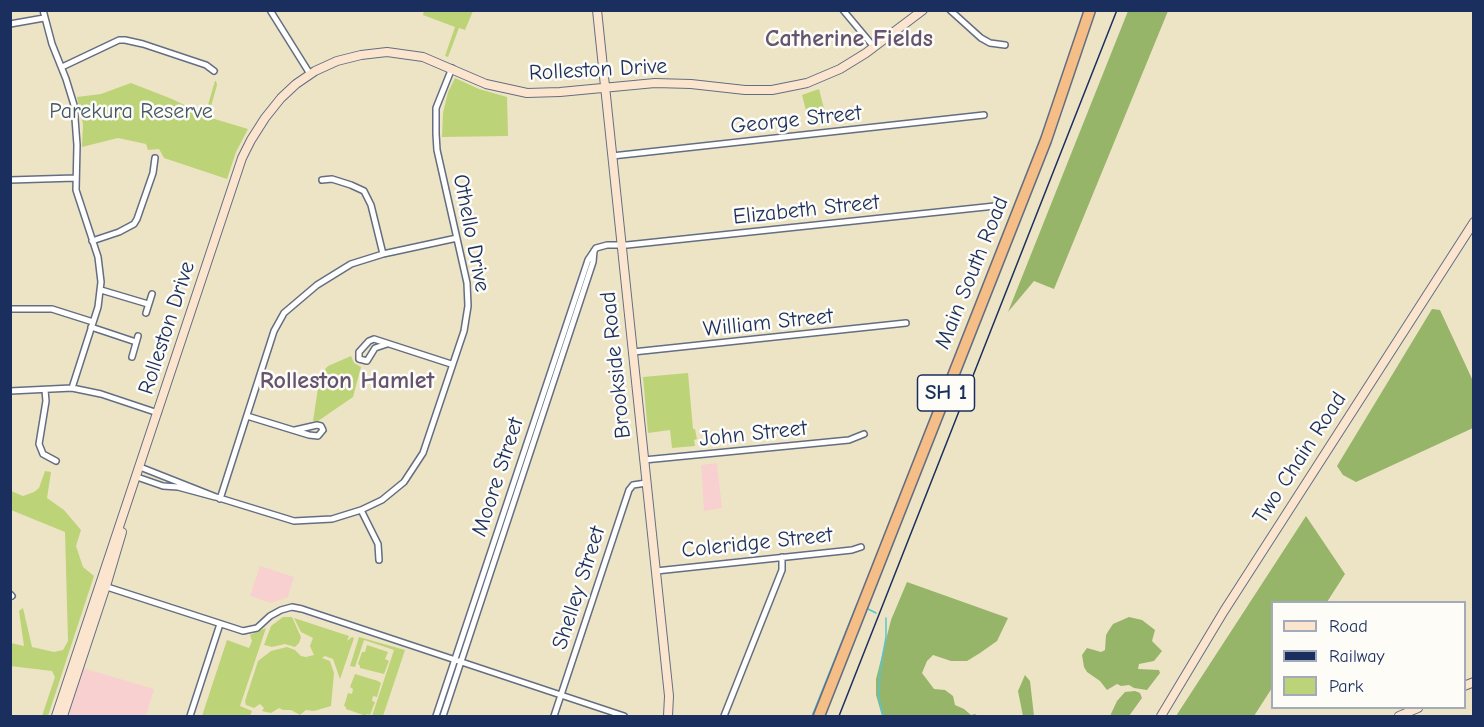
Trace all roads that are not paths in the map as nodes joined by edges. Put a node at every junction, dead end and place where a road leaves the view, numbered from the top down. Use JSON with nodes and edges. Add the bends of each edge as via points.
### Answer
{"nodes":[{"id":1,"x":43,"y":10,"type":"edge"},
{"id":2,"x":270,"y":10,"type":"edge"},
{"id":3,"x":597,"y":10,"type":"edge"},
{"id":4,"x":843,"y":10,"type":"edge"},
{"id":5,"x":923,"y":10,"type":"edge"},
{"id":6,"x":950,"y":10,"type":"edge"},
{"id":7,"x":957,"y":10,"type":"edge"},
{"id":8,"x":1084,"y":10,"type":"edge"},
{"id":9,"x":1090,"y":10,"type":"edge"},
{"id":10,"x":958,"y":17,"type":"junction"},
{"id":11,"x":44,"y":18,"type":"junction"},
{"id":12,"x":10,"y":24,"type":"edge"},
{"id":13,"x":1005,"y":45,"type":"dead end"},
{"id":14,"x":873,"y":47,"type":"junction"},
{"id":15,"x":62,"y":67,"type":"junction"},
{"id":16,"x":452,"y":68,"type":"junction"},
{"id":17,"x":1071,"y":70,"type":"junction"},
{"id":18,"x":214,"y":71,"type":"dead end"},
{"id":19,"x":310,"y":74,"type":"junction"},
{"id":20,"x":605,"y":87,"type":"junction"},
{"id":21,"x":984,"y":116,"type":"dead end"},
{"id":22,"x":612,"y":156,"type":"junction"},
{"id":23,"x":155,"y":158,"type":"dead end"},
{"id":24,"x":75,"y":178,"type":"junction"},
{"id":25,"x":10,"y":180,"type":"edge"},
{"id":26,"x":322,"y":180,"type":"dead end"},
{"id":27,"x":995,"y":206,"type":"dead end"},
{"id":28,"x":1473,"y":222,"type":"edge"},
{"id":29,"x":457,"y":238,"type":"junction"},
{"id":30,"x":92,"y":241,"type":"junction"},
{"id":31,"x":621,"y":244,"type":"junction"},
{"id":32,"x":383,"y":254,"type":"junction"},
{"id":33,"x":101,"y":290,"type":"junction"},
{"id":34,"x":152,"y":294,"type":"dead end"},
{"id":35,"x":148,"y":304,"type":"junction"},
{"id":36,"x":10,"y":309,"type":"edge"},
{"id":37,"x":146,"y":313,"type":"dead end"},
{"id":38,"x":906,"y":324,"type":"dead end"},
{"id":39,"x":92,"y":325,"type":"junction"},
{"id":40,"x":387,"y":344,"type":"junction"},
{"id":41,"x":633,"y":352,"type":"junction"},
{"id":42,"x":132,"y":357,"type":"dead end"},
{"id":43,"x":451,"y":364,"type":"junction"},
{"id":44,"x":72,"y":388,"type":"junction"},
{"id":45,"x":45,"y":390,"type":"junction"},
{"id":46,"x":10,"y":391,"type":"edge"},
{"id":47,"x":158,"y":413,"type":"junction"},
{"id":48,"x":248,"y":416,"type":"junction"},
{"id":49,"x":295,"y":430,"type":"dead end"},
{"id":50,"x":864,"y":434,"type":"dead end"},
{"id":51,"x":56,"y":460,"type":"dead end"},
{"id":52,"x":644,"y":460,"type":"junction"},
{"id":53,"x":141,"y":467,"type":"junction"},
{"id":54,"x":137,"y":477,"type":"junction"},
{"id":55,"x":646,"y":483,"type":"junction"},
{"id":56,"x":218,"y":498,"type":"junction"},
{"id":57,"x":361,"y":510,"type":"junction"},
{"id":58,"x":861,"y":547,"type":"dead end"},
{"id":59,"x":782,"y":557,"type":"junction"},
{"id":60,"x":379,"y":560,"type":"dead end"},
{"id":61,"x":656,"y":571,"type":"junction"},
{"id":62,"x":103,"y":585,"type":"junction"},
{"id":63,"x":220,"y":624,"type":"junction"},
{"id":64,"x":458,"y":661,"type":"junction"},
{"id":65,"x":561,"y":695,"type":"junction"},
{"id":66,"x":1416,"y":709,"type":"edge"},
{"id":67,"x":56,"y":717,"type":"edge"},
{"id":68,"x":63,"y":717,"type":"edge"},
{"id":69,"x":190,"y":717,"type":"edge"},
{"id":70,"x":436,"y":717,"type":"edge"},
{"id":71,"x":443,"y":717,"type":"edge"},
{"id":72,"x":554,"y":717,"type":"edge"},
{"id":73,"x":624,"y":717,"type":"edge"},
{"id":74,"x":668,"y":717,"type":"edge"},
{"id":75,"x":724,"y":717,"type":"edge"},
{"id":76,"x":819,"y":717,"type":"edge"},
{"id":77,"x":1161,"y":717,"type":"edge"},
{"id":78,"x":1399,"y":717,"type":"edge"}],
"edges":[{"from":1,"to":11,"type":"street"},
{"from":2,"to":19,"type":"street"},
{"from":3,"to":20,"type":"main road","name":"Brookside Road"},
{"from":4,"to":14,"type":"street"},
{"from":5,"to":14,"type":"main road","name":"Rolleston Drive"},
{"from":6,"to":10,"type":"street"},
{"from":7,"to":10,"type":"street"},
{"from":8,"to":17,"type":"highway","via":[[1070,60]]},
{"from":9,"to":17,"type":"highway","name":"Main South Road","number":"SH 1"},
{"from":10,"to":13,"type":"street","via":[[981,38]]},
{"from":11,"to":12,"type":"street"},
{"from":11,"to":15,"type":"street"},
{"from":14,"to":20,"type":"main road","name":"Rolleston Drive","via":[[832,74],[780,88],[745,90],[664,83]]},
{"from":15,"to":18,"type":"street","via":[[125,40],[206,65]]},
{"from":15,"to":24,"type":"street","via":[[76,114]]},
{"from":16,"to":19,"type":"main road","name":"Rolleston Drive","via":[[415,55],[375,53],[344,59]]},
{"from":16,"to":20,"type":"main road","name":"Rolleston Drive","via":[[486,84],[521,92]]},
{"from":16,"to":29,"type":"street","name":"Othello Drive","via":[[436,108],[436,134]]},
{"from":17,"to":76,"type":"highway","name":"Main South Road","number":"SH 1"},
{"from":19,"to":47,"type":"main road","name":"Rolleston Drive","via":[[276,104],[245,151]]},
{"from":20,"to":22,"type":"main road","name":"Brookside Road"},
{"from":21,"to":22,"type":"street","name":"George Street"},
{"from":22,"to":31,"type":"main road","name":"Brookside Road"},
{"from":23,"to":30,"type":"street","via":[[138,219],[119,232]]},
{"from":24,"to":25,"type":"street"},
{"from":24,"to":30,"type":"street"},
{"from":26,"to":32,"type":"street","via":[[332,179],[364,191]]},
{"from":27,"to":31,"type":"street","name":"Elizabeth Street"},
{"from":28,"to":77,"type":"main road","name":"Two Chain Road","via":[[1236,591]]},
{"from":29,"to":32,"type":"street"},
{"from":29,"to":43,"type":"street","name":"Othello Drive","via":[[468,306],[464,331]]},
{"from":30,"to":33,"type":"street"},
{"from":31,"to":41,"type":"main road","name":"Brookside Road"},
{"from":31,"to":64,"type":"street","name":"Moore Street","via":[[600,246],[588,260]]},
{"from":32,"to":48,"type":"street","via":[[340,269],[284,313],[274,330]]},
{"from":33,"to":35,"type":"street"},
{"from":33,"to":39,"type":"street"},
{"from":34,"to":35,"type":"street"},
{"from":35,"to":37,"type":"street"},
{"from":36,"to":39,"type":"street","via":[[52,309]]},
{"from":38,"to":41,"type":"street","name":"William Street"},
{"from":39,"to":42,"type":"street","via":[[137,339]]},
{"from":39,"to":44,"type":"street"},
{"from":40,"to":40,"type":"street","via":[[375,348],[367,361],[359,358],[359,352],[370,340]]},
{"from":40,"to":43,"type":"street"},
{"from":41,"to":52,"type":"main road","name":"Brookside Road"},
{"from":43,"to":57,"type":"street","name":"Othello Drive","via":[[423,453],[404,482],[382,500]]},
{"from":44,"to":45,"type":"street"},
{"from":44,"to":47,"type":"street"},
{"from":45,"to":46,"type":"street"},
{"from":45,"to":51,"type":"street","via":[[39,444],[43,454]]},
{"from":47,"to":53,"type":"main road","name":"Rolleston Drive"},
{"from":48,"to":49,"type":"street"},
{"from":48,"to":56,"type":"street"},
{"from":50,"to":52,"type":"street","name":"John Street","via":[[849,440]]},
{"from":52,"to":55,"type":"main road","name":"Brookside Road"},
{"from":53,"to":54,"type":"main road","name":"Rolleston Drive"},
{"from":53,"to":56,"type":"street","name":"Othello Drive"},
{"from":54,"to":56,"type":"street","name":"Othello Drive"},
{"from":54,"to":62,"type":"main road","name":"Rolleston Drive"},
{"from":55,"to":61,"type":"main road","name":"Brookside Road"},
{"from":55,"to":65,"type":"street","name":"Shelley Street","via":[[633,485],[629,490]]},
{"from":56,"to":57,"type":"street","name":"Othello Drive","via":[[294,521],[332,519]]},
{"from":57,"to":60,"type":"street","via":[[378,544]]},
{"from":58,"to":59,"type":"street","name":"Coleridge Street"},
{"from":59,"to":61,"type":"street","name":"Coleridge Street"},
{"from":59,"to":75,"type":"street","via":[[782,570]]},
{"from":61,"to":74,"type":"main road","name":"Brookside Road"},
{"from":62,"to":63,"type":"street"},
{"from":62,"to":67,"type":"main road","name":"Rolleston Drive"},
{"from":62,"to":68,"type":"main road","name":"Rolleston Drive"},
{"from":63,"to":64,"type":"street","via":[[248,631],[276,612],[298,608]]},
{"from":63,"to":69,"type":"street"},
{"from":64,"to":65,"type":"street"},
{"from":64,"to":70,"type":"street","name":"Moore Street"},
{"from":64,"to":71,"type":"street","name":"Moore Street"},
{"from":65,"to":72,"type":"street","name":"Shelley Street"},
{"from":65,"to":73,"type":"street"},
{"from":66,"to":78,"type":"main road"}]}
